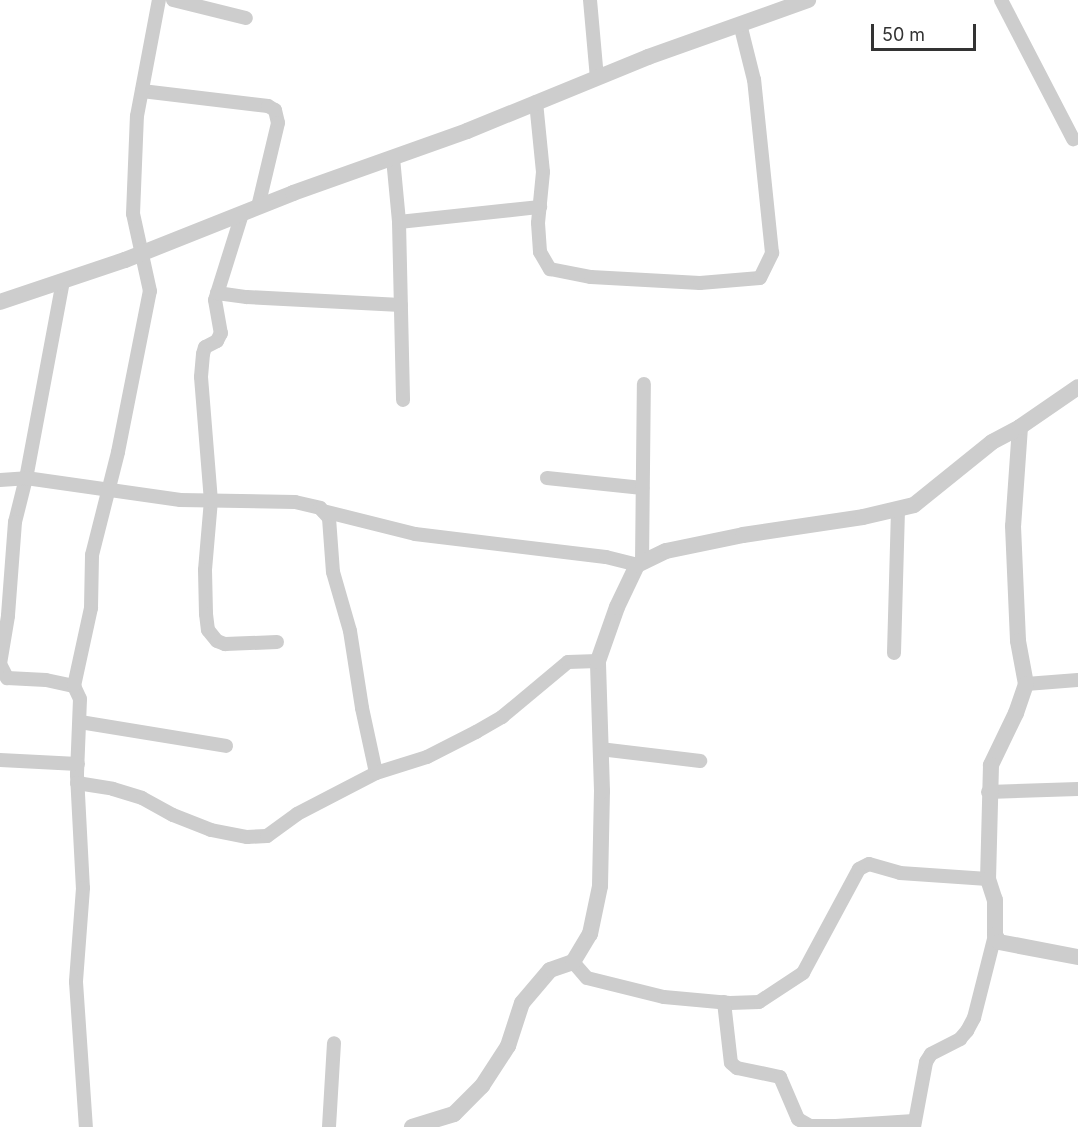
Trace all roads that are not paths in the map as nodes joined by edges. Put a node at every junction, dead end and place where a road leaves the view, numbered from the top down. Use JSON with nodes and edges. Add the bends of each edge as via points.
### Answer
{"nodes":[{"id":1,"x":159,"y":0,"type":"edge"},
{"id":2,"x":173,"y":0,"type":"edge"},
{"id":3,"x":590,"y":0,"type":"edge"},
{"id":4,"x":808,"y":0,"type":"edge"},
{"id":5,"x":1001,"y":0,"type":"edge"},
{"id":6,"x":246,"y":18,"type":"dead end"},
{"id":7,"x":740,"y":24,"type":"junction"},
{"id":8,"x":597,"y":78,"type":"junction"},
{"id":9,"x":142,"y":91,"type":"junction"},
{"id":10,"x":536,"y":102,"type":"junction"},
{"id":11,"x":1073,"y":139,"type":"dead end"},
{"id":12,"x":393,"y":158,"type":"junction"},
{"id":13,"x":258,"y":207,"type":"junction"},
{"id":14,"x":540,"y":207,"type":"junction"},
{"id":15,"x":242,"y":214,"type":"junction"},
{"id":16,"x":399,"y":222,"type":"junction"},
{"id":17,"x":140,"y":254,"type":"junction"},
{"id":18,"x":63,"y":281,"type":"junction"},
{"id":19,"x":217,"y":293,"type":"junction"},
{"id":20,"x":0,"y":302,"type":"edge"},
{"id":21,"x":401,"y":305,"type":"junction"},
{"id":22,"x":644,"y":384,"type":"dead end"},
{"id":23,"x":1078,"y":387,"type":"edge"},
{"id":24,"x":403,"y":400,"type":"dead end"},
{"id":25,"x":1020,"y":427,"type":"junction"},
{"id":26,"x":26,"y":478,"type":"junction"},
{"id":27,"x":547,"y":478,"type":"dead end"},
{"id":28,"x":0,"y":480,"type":"edge"},
{"id":29,"x":642,"y":488,"type":"junction"},
{"id":30,"x":108,"y":491,"type":"junction"},
{"id":31,"x":211,"y":500,"type":"junction"},
{"id":32,"x":898,"y":509,"type":"junction"},
{"id":33,"x":323,"y":511,"type":"junction"},
{"id":34,"x":639,"y":564,"type":"junction"},
{"id":35,"x":277,"y":642,"type":"dead end"},
{"id":36,"x":894,"y":653,"type":"dead end"},
{"id":37,"x":598,"y":661,"type":"junction"},
{"id":38,"x":1078,"y":680,"type":"edge"},
{"id":39,"x":1026,"y":684,"type":"junction"},
{"id":40,"x":74,"y":686,"type":"junction"},
{"id":41,"x":81,"y":722,"type":"junction"},
{"id":42,"x":226,"y":746,"type":"dead end"},
{"id":43,"x":600,"y":749,"type":"junction"},
{"id":44,"x":0,"y":760,"type":"edge"},
{"id":45,"x":700,"y":761,"type":"dead end"},
{"id":46,"x":78,"y":764,"type":"junction"},
{"id":47,"x":376,"y":773,"type":"junction"},
{"id":48,"x":77,"y":783,"type":"junction"},
{"id":49,"x":1078,"y":789,"type":"edge"},
{"id":50,"x":988,"y":792,"type":"junction"},
{"id":51,"x":988,"y":879,"type":"junction"},
{"id":52,"x":995,"y":935,"type":"junction"},
{"id":53,"x":1078,"y":957,"type":"edge"},
{"id":54,"x":573,"y":962,"type":"junction"},
{"id":55,"x":724,"y":1002,"type":"junction"},
{"id":56,"x":334,"y":1043,"type":"dead end"},
{"id":57,"x":914,"y":1124,"type":"edge"},
{"id":58,"x":805,"y":1125,"type":"edge"},
{"id":59,"x":86,"y":1127,"type":"edge"},
{"id":60,"x":329,"y":1127,"type":"edge"},
{"id":61,"x":412,"y":1127,"type":"edge"}],
"edges":[{"from":1,"to":9,"type":"street"},
{"from":2,"to":6,"type":"street"},
{"from":3,"to":8,"type":"street"},
{"from":4,"to":7,"type":"street"},
{"from":5,"to":11,"type":"street"},
{"from":7,"to":8,"type":"street"},
{"from":7,"to":14,"type":"street","via":[[754,80],[772,254],[760,278],[700,283],[591,277],[550,269],[540,252]]},
{"from":8,"to":10,"type":"street"},
{"from":9,"to":13,"type":"street","via":[[268,106],[274,110],[278,123]]},
{"from":9,"to":17,"type":"street","via":[[137,116],[133,214]]},
{"from":10,"to":12,"type":"street"},
{"from":10,"to":14,"type":"street","via":[[543,172]]},
{"from":12,"to":13,"type":"street"},
{"from":12,"to":16,"type":"street"},
{"from":13,"to":15,"type":"street"},
{"from":14,"to":16,"type":"street"},
{"from":15,"to":17,"type":"street"},
{"from":15,"to":19,"type":"street"},
{"from":16,"to":21,"type":"street"},
{"from":17,"to":18,"type":"street"},
{"from":17,"to":30,"type":"street","via":[[150,291]]},
{"from":18,"to":20,"type":"street"},
{"from":18,"to":26,"type":"street"},
{"from":19,"to":21,"type":"street"},
{"from":19,"to":31,"type":"street","via":[[221,333],[206,347],[201,377]]},
{"from":21,"to":24,"type":"street"},
{"from":22,"to":29,"type":"street"},
{"from":23,"to":25,"type":"street"},
{"from":25,"to":32,"type":"street","via":[[992,442],[914,505]]},
{"from":25,"to":39,"type":"street","via":[[1013,526],[1018,641]]},
{"from":26,"to":28,"type":"street"},
{"from":26,"to":30,"type":"street"},
{"from":26,"to":40,"type":"street","via":[[15,522],[0,664],[7,678]]},
{"from":27,"to":29,"type":"street"},
{"from":29,"to":34,"type":"street"},
{"from":30,"to":31,"type":"street"},
{"from":30,"to":40,"type":"street","via":[[92,555],[91,608]]},
{"from":31,"to":33,"type":"street","via":[[295,502]]},
{"from":31,"to":35,"type":"street","via":[[205,570],[206,614],[212,636],[225,644]]},
{"from":32,"to":34,"type":"street","via":[[666,551]]},
{"from":32,"to":36,"type":"street"},
{"from":33,"to":34,"type":"street","via":[[415,534]]},
{"from":33,"to":47,"type":"street","via":[[329,518],[333,572],[350,631]]},
{"from":34,"to":37,"type":"street","via":[[617,607]]},
{"from":37,"to":43,"type":"street"},
{"from":37,"to":47,"type":"street","via":[[567,662],[502,717],[427,758]]},
{"from":38,"to":39,"type":"street"},
{"from":39,"to":50,"type":"street","via":[[991,765]]},
{"from":40,"to":41,"type":"street","via":[[81,699]]},
{"from":41,"to":42,"type":"street"},
{"from":41,"to":46,"type":"street"},
{"from":43,"to":45,"type":"street"},
{"from":43,"to":54,"type":"street","via":[[600,886],[590,934]]},
{"from":44,"to":46,"type":"street"},
{"from":46,"to":48,"type":"street"},
{"from":47,"to":48,"type":"street","via":[[297,814],[267,836],[248,837],[212,830],[142,798]]},
{"from":48,"to":59,"type":"street","via":[[83,888],[76,982]]},
{"from":49,"to":50,"type":"street"},
{"from":50,"to":51,"type":"street"},
{"from":51,"to":52,"type":"street","via":[[994,900]]},
{"from":51,"to":55,"type":"street","via":[[900,873],[868,864],[859,869],[803,973],[759,1002]]},
{"from":52,"to":53,"type":"street","via":[[999,942],[1008,945]]},
{"from":52,"to":57,"type":"street","via":[[974,1018],[960,1039],[931,1054],[926,1062]]},
{"from":54,"to":55,"type":"street","via":[[587,978],[664,997]]},
{"from":54,"to":61,"type":"street","via":[[550,970],[522,1004],[508,1046],[482,1086],[454,1114]]},
{"from":55,"to":58,"type":"street","via":[[731,1063],[737,1068],[780,1077],[795,1113]]},
{"from":56,"to":60,"type":"street"},
{"from":57,"to":58,"type":"street"}]}
